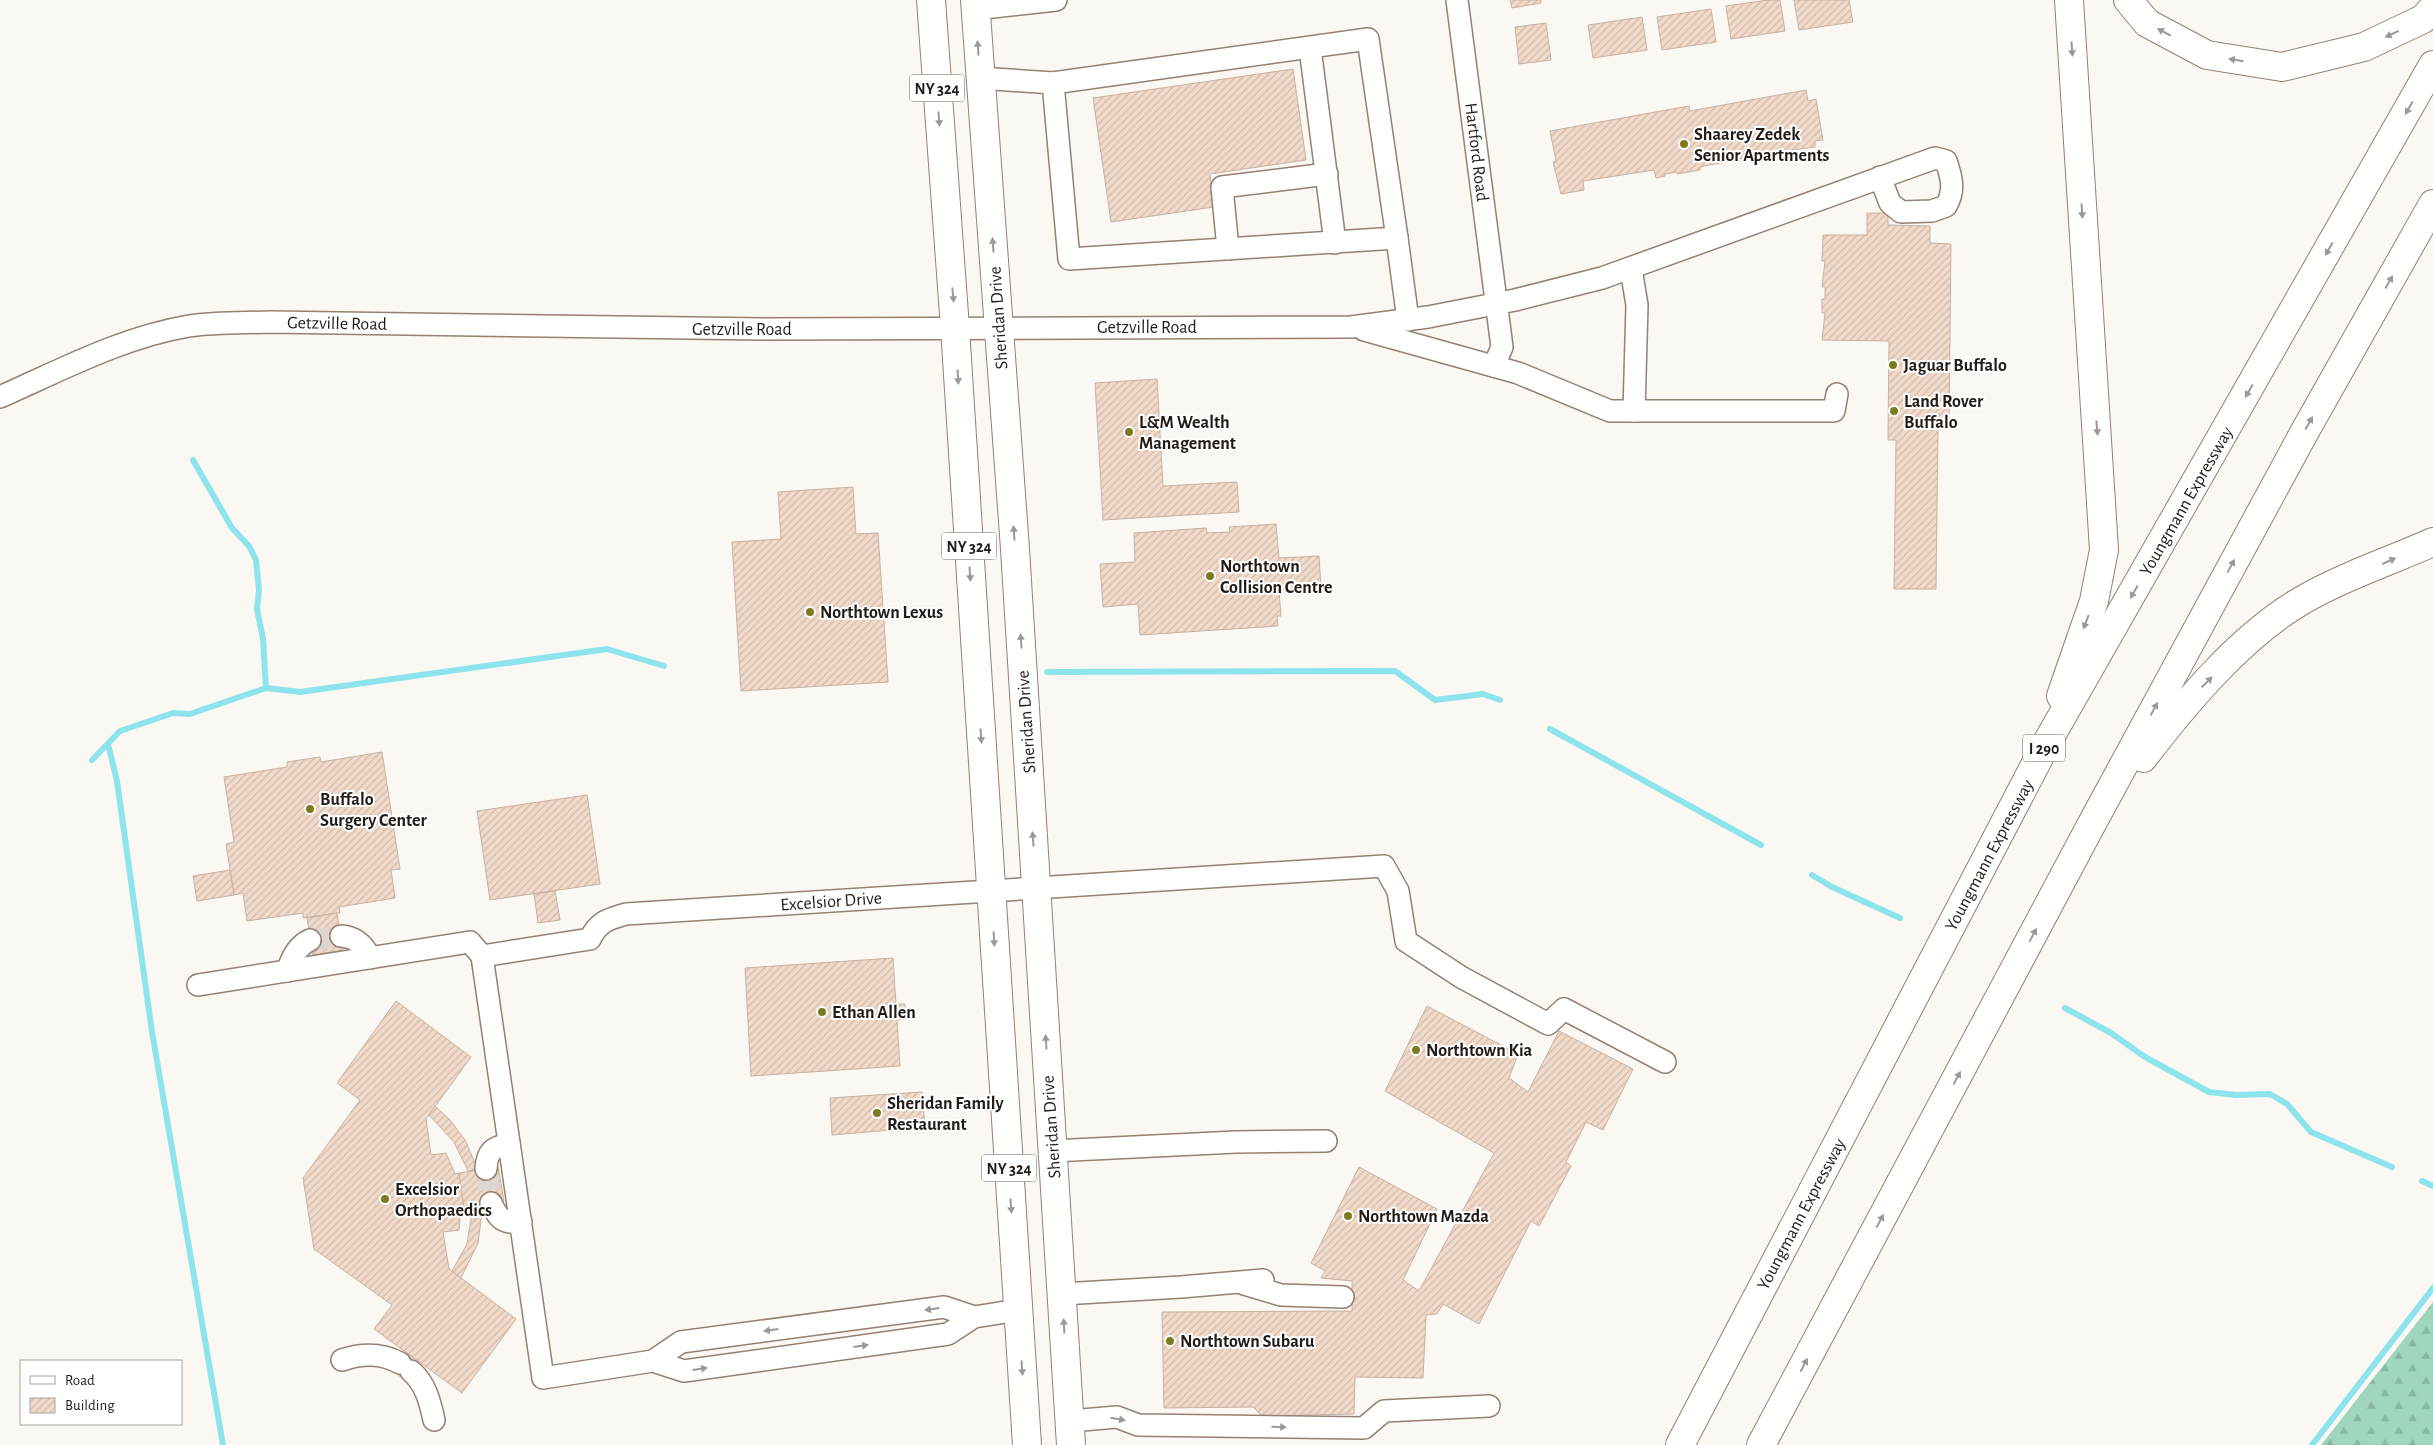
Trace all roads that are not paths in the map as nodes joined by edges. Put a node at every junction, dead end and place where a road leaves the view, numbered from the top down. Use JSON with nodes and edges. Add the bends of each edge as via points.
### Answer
{"nodes":[{"id":1,"x":931,"y":0,"type":"edge"},
{"id":2,"x":1056,"y":0,"type":"edge"},
{"id":3,"x":1456,"y":0,"type":"edge"},
{"id":4,"x":2069,"y":0,"type":"edge"},
{"id":5,"x":2128,"y":0,"type":"edge"},
{"id":6,"x":975,"y":4,"type":"edge"},
{"id":7,"x":2433,"y":8,"type":"edge"},
{"id":8,"x":1310,"y":48,"type":"junction"},
{"id":9,"x":2433,"y":65,"type":"edge"},
{"id":10,"x":980,"y":78,"type":"junction"},
{"id":11,"x":1053,"y":83,"type":"junction"},
{"id":12,"x":1327,"y":174,"type":"junction"},
{"id":13,"x":1880,"y":177,"type":"dead end"},
{"id":14,"x":2433,"y":204,"type":"edge"},
{"id":15,"x":1397,"y":238,"type":"junction"},
{"id":16,"x":1335,"y":242,"type":"junction"},
{"id":17,"x":1228,"y":249,"type":"junction"},
{"id":18,"x":1632,"y":269,"type":"junction"},
{"id":19,"x":1496,"y":304,"type":"junction"},
{"id":20,"x":1408,"y":320,"type":"junction"},
{"id":21,"x":1352,"y":327,"type":"junction"},
{"id":22,"x":955,"y":328,"type":"junction"},
{"id":23,"x":999,"y":328,"type":"junction"},
{"id":24,"x":1494,"y":366,"type":"junction"},
{"id":25,"x":1836,"y":394,"type":"dead end"},
{"id":26,"x":0,"y":397,"type":"edge"},
{"id":27,"x":1634,"y":410,"type":"junction"},
{"id":28,"x":2433,"y":542,"type":"edge"},
{"id":29,"x":2045,"y":746,"type":"junction"},
{"id":30,"x":2089,"y":829,"type":"junction"},
{"id":31,"x":1036,"y":887,"type":"junction"},
{"id":32,"x":991,"y":890,"type":"junction"},
{"id":33,"x":341,"y":936,"type":"tunnel mouth"},
{"id":34,"x":310,"y":940,"type":"tunnel mouth"},
{"id":35,"x":482,"y":956,"type":"junction"},
{"id":36,"x":370,"y":958,"type":"junction"},
{"id":37,"x":287,"y":971,"type":"junction"},
{"id":38,"x":198,"y":985,"type":"dead end"},
{"id":39,"x":1665,"y":1062,"type":"dead end"},
{"id":40,"x":1326,"y":1141,"type":"dead end"},
{"id":41,"x":510,"y":1144,"type":"junction"},
{"id":42,"x":1052,"y":1151,"type":"junction"},
{"id":43,"x":486,"y":1169,"type":"tunnel mouth"},
{"id":44,"x":491,"y":1203,"type":"tunnel mouth"},
{"id":45,"x":521,"y":1222,"type":"junction"},
{"id":46,"x":1263,"y":1280,"type":"dead end"},
{"id":47,"x":1237,"y":1282,"type":"junction"},
{"id":48,"x":1062,"y":1294,"type":"junction"},
{"id":49,"x":1343,"y":1297,"type":"dead end"},
{"id":50,"x":1018,"y":1310,"type":"junction"},
{"id":51,"x":974,"y":1317,"type":"junction"},
{"id":52,"x":342,"y":1360,"type":"dead end"},
{"id":53,"x":653,"y":1361,"type":"junction"},
{"id":54,"x":1489,"y":1406,"type":"dead end"},
{"id":55,"x":434,"y":1420,"type":"dead end"},
{"id":56,"x":1070,"y":1433,"type":"edge"},
{"id":57,"x":1027,"y":1445,"type":"edge"},
{"id":58,"x":1680,"y":1445,"type":"edge"},
{"id":59,"x":1763,"y":1445,"type":"edge"}],
"edges":[{"from":1,"to":22,"type":"main road","number":"NY 324","one_way":true},
{"from":2,"to":6,"type":"street"},
{"from":3,"to":19,"type":"street","name":"Hartford Road"},
{"from":4,"to":29,"type":"main road","one_way":true,"via":[[2104,550],[2094,601]]},
{"from":7,"to":5,"type":"main road","one_way":true,"via":[[2423,19],[2364,47],[2282,67],[2207,55],[2147,23]]},
{"from":10,"to":6,"type":"main road","name":"Sheridan Drive","number":"NY 324","one_way":true},
{"from":8,"to":11,"type":"street"},
{"from":8,"to":12,"type":"street"},
{"from":8,"to":15,"type":"street","via":[[1368,39]]},
{"from":9,"to":29,"type":"main road","name":"Youngmann Expressway","number":"I 290","one_way":true},
{"from":10,"to":11,"type":"street"},
{"from":23,"to":10,"type":"main road","name":"Sheridan Drive","number":"NY 324","one_way":true},
{"from":11,"to":17,"type":"street","via":[[1069,259]]},
{"from":12,"to":16,"type":"street"},
{"from":12,"to":17,"type":"street","via":[[1222,187]]},
{"from":13,"to":18,"type":"street","name":"Getzville Road"},
{"from":30,"to":14,"type":"main road","one_way":true,"via":[[2305,431]]},
{"from":15,"to":16,"type":"street"},
{"from":15,"to":20,"type":"street"},
{"from":16,"to":17,"type":"street"},
{"from":18,"to":19,"type":"street","name":"Getzville Road"},
{"from":18,"to":27,"type":"street","via":[[1637,306]]},
{"from":19,"to":20,"type":"street","name":"Getzville Road"},
{"from":19,"to":24,"type":"street","name":"Hartford Road","via":[[1502,347]]},
{"from":20,"to":21,"type":"street","name":"Getzville Road"},
{"from":21,"to":23,"type":"street","name":"Getzville Road"},
{"from":21,"to":24,"type":"street"},
{"from":22,"to":23,"type":"street","name":"Getzville Road"},
{"from":22,"to":26,"type":"street","name":"Getzville Road","via":[[763,330],[214,323],[127,342]]},
{"from":22,"to":32,"type":"main road","number":"NY 324","one_way":true},
{"from":31,"to":23,"type":"main road","name":"Sheridan Drive","number":"NY 324","one_way":true},
{"from":24,"to":27,"type":"street","via":[[1610,411]]},
{"from":25,"to":27,"type":"street","via":[[1834,411]]},
{"from":30,"to":28,"type":"main road","one_way":true,"via":[[2182,707],[2262,628],[2302,601]]},
{"from":29,"to":58,"type":"main road","name":"Youngmann Expressway","number":"I 290"},
{"from":59,"to":30,"type":"main road","one_way":true},
{"from":31,"to":32,"type":"street","name":"Excelsior Drive"},
{"from":31,"to":39,"type":"street","name":"Excelsior Drive","via":[[1384,866],[1398,891],[1406,942],[1548,1024],[1564,1009]]},
{"from":42,"to":31,"type":"main road","name":"Sheridan Drive","number":"NY 324","one_way":true},
{"from":32,"to":35,"type":"street","name":"Excelsior Drive","via":[[626,914],[596,927],[590,939]]},
{"from":32,"to":50,"type":"main road","number":"NY 324","one_way":true},
{"from":33,"to":36,"type":"street","via":[[358,941]]},
{"from":34,"to":37,"type":"street","via":[[297,950]]},
{"from":35,"to":36,"type":"street","via":[[470,942]]},
{"from":35,"to":41,"type":"street"},
{"from":36,"to":37,"type":"street"},
{"from":37,"to":38,"type":"street"},
{"from":40,"to":42,"type":"street"},
{"from":41,"to":43,"type":"street","via":[[496,1146],[490,1152]]},
{"from":41,"to":45,"type":"street"},
{"from":42,"to":48,"type":"main road","name":"Sheridan Drive","number":"NY 324"},
{"from":44,"to":45,"type":"street","via":[[502,1221],[509,1224]]},
{"from":45,"to":53,"type":"street","via":[[543,1378]]},
{"from":46,"to":47,"type":"street"},
{"from":47,"to":48,"type":"street"},
{"from":47,"to":49,"type":"street","via":[[1281,1295]]},
{"from":56,"to":48,"type":"main road","name":"Sheridan Drive","number":"NY 324","one_way":true},
{"from":50,"to":51,"type":"street"},
{"from":50,"to":57,"type":"main road","number":"NY 324","one_way":true},
{"from":53,"to":51,"type":"street","one_way":true,"via":[[684,1371],[694,1370],[948,1334]]},
{"from":51,"to":53,"type":"street","one_way":true,"via":[[944,1308],[681,1342]]},
{"from":52,"to":55,"type":"street","via":[[369,1354],[406,1367],[424,1387]]},
{"from":56,"to":54,"type":"street","one_way":true,"via":[[1117,1417],[1138,1426],[1364,1428],[1384,1411]]}]}
